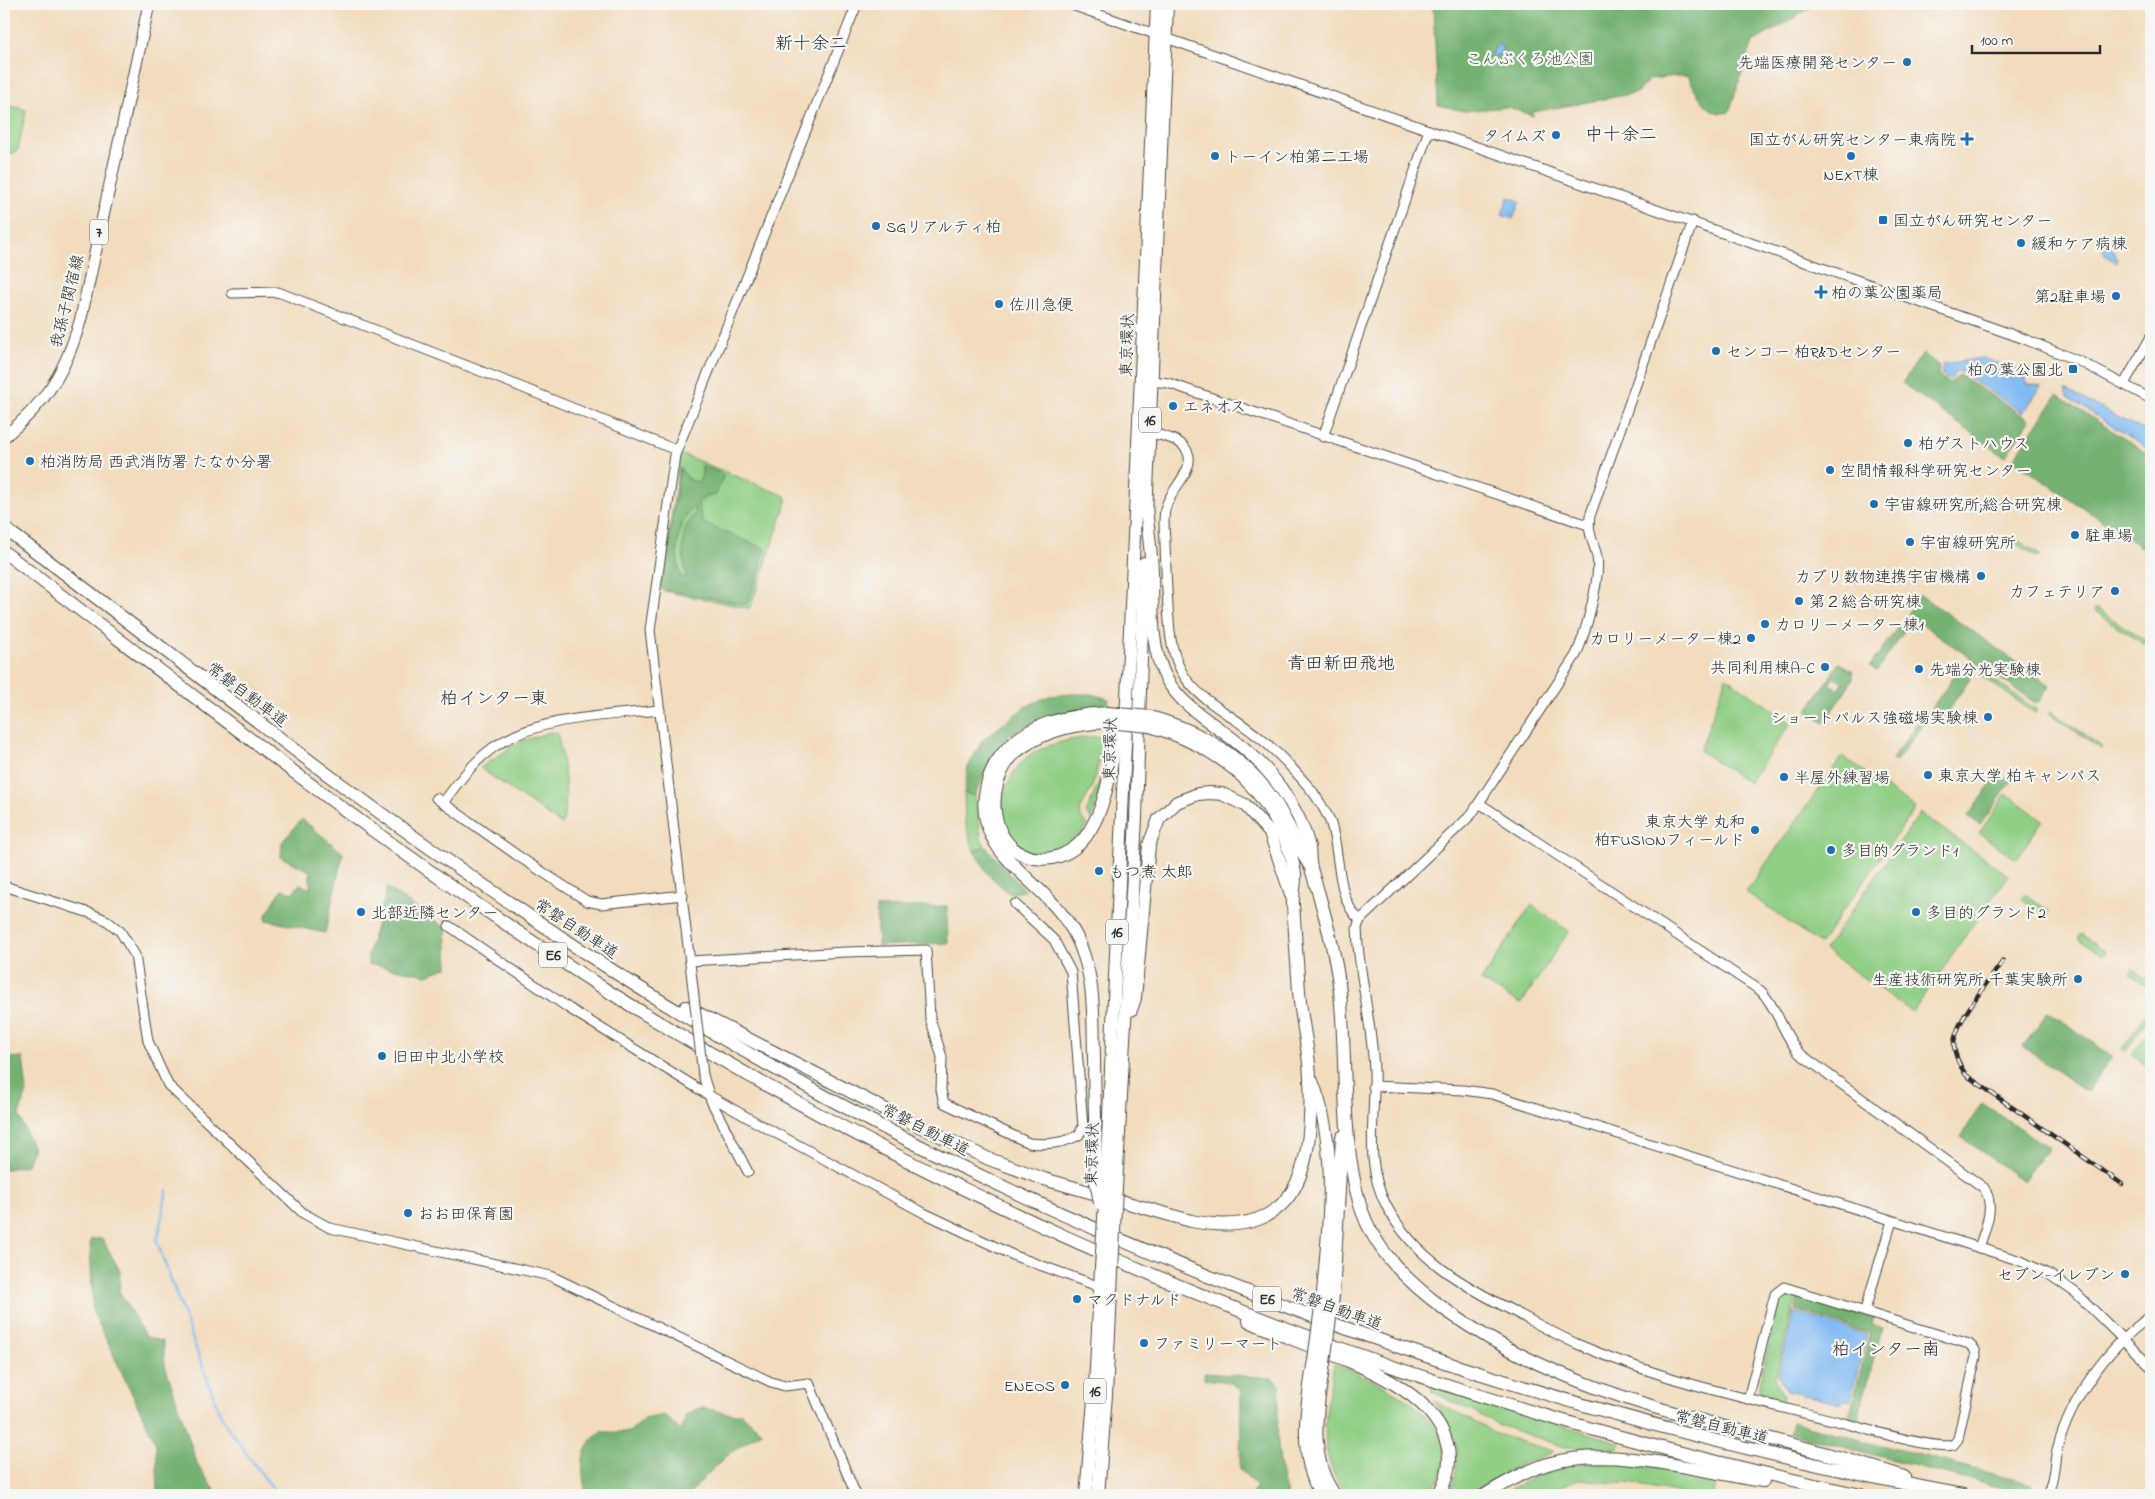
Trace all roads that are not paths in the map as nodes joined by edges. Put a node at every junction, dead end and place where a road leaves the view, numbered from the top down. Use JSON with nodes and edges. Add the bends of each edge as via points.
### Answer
{"nodes":[{"id":1,"x":149,"y":4,"type":"edge"},
{"id":2,"x":857,"y":4,"type":"edge"},
{"id":3,"x":1069,"y":4,"type":"edge"},
{"id":4,"x":1157,"y":4,"type":"edge"},
{"id":5,"x":1167,"y":4,"type":"edge"},
{"id":6,"x":1160,"y":37,"type":"junction"},
{"id":7,"x":1429,"y":130,"type":"junction"},
{"id":8,"x":1693,"y":221,"type":"junction"},
{"id":9,"x":232,"y":293,"type":"dead end"},
{"id":10,"x":2151,"y":337,"type":"edge"},
{"id":11,"x":1152,"y":381,"type":"junction"},
{"id":12,"x":2124,"y":384,"type":"junction"},
{"id":13,"x":2151,"y":399,"type":"edge"},
{"id":14,"x":1150,"y":433,"type":"junction"},
{"id":15,"x":4,"y":437,"type":"edge"},
{"id":16,"x":1323,"y":437,"type":"junction"},
{"id":17,"x":676,"y":450,"type":"junction"},
{"id":18,"x":1146,"y":508,"type":"junction"},
{"id":19,"x":1588,"y":525,"type":"junction"},
{"id":20,"x":4,"y":528,"type":"edge"},
{"id":21,"x":4,"y":552,"type":"edge"},
{"id":22,"x":1126,"y":679,"type":"junction"},
{"id":23,"x":660,"y":710,"type":"junction"},
{"id":24,"x":1108,"y":717,"type":"junction"},
{"id":25,"x":1150,"y":722,"type":"junction"},
{"id":26,"x":1479,"y":803,"type":"junction"},
{"id":27,"x":1310,"y":866,"type":"junction"},
{"id":28,"x":4,"y":886,"type":"edge"},
{"id":29,"x":682,"y":895,"type":"junction"},
{"id":30,"x":1292,"y":900,"type":"junction"},
{"id":31,"x":1015,"y":904,"type":"dead end"},
{"id":32,"x":1360,"y":920,"type":"junction"},
{"id":33,"x":449,"y":926,"type":"dead end"},
{"id":34,"x":690,"y":961,"type":"junction"},
{"id":35,"x":627,"y":980,"type":"junction"},
{"id":36,"x":1124,"y":1032,"type":"junction"},
{"id":37,"x":1310,"y":1077,"type":"junction"},
{"id":38,"x":1373,"y":1086,"type":"junction"},
{"id":39,"x":710,"y":1096,"type":"junction"},
{"id":40,"x":1344,"y":1110,"type":"junction"},
{"id":41,"x":740,"y":1114,"type":"junction"},
{"id":42,"x":726,"y":1130,"type":"junction"},
{"id":43,"x":748,"y":1172,"type":"dead end"},
{"id":44,"x":1106,"y":1185,"type":"junction"},
{"id":45,"x":1892,"y":1221,"type":"junction"},
{"id":46,"x":1979,"y":1248,"type":"junction"},
{"id":47,"x":1106,"y":1270,"type":"junction"},
{"id":48,"x":1153,"y":1274,"type":"junction"},
{"id":49,"x":1105,"y":1289,"type":"junction"},
{"id":50,"x":1328,"y":1294,"type":"junction"},
{"id":51,"x":1864,"y":1310,"type":"junction"},
{"id":52,"x":2151,"y":1316,"type":"edge"},
{"id":53,"x":2123,"y":1340,"type":"junction"},
{"id":54,"x":1319,"y":1361,"type":"junction"},
{"id":55,"x":2151,"y":1367,"type":"edge"},
{"id":56,"x":1748,"y":1399,"type":"junction"},
{"id":57,"x":856,"y":1495,"type":"edge"},
{"id":58,"x":1086,"y":1495,"type":"edge"},
{"id":59,"x":1098,"y":1495,"type":"edge"},
{"id":60,"x":1322,"y":1495,"type":"edge"},
{"id":61,"x":1335,"y":1495,"type":"edge"},
{"id":62,"x":1438,"y":1495,"type":"edge"},
{"id":63,"x":1485,"y":1495,"type":"edge"},
{"id":64,"x":1855,"y":1495,"type":"edge"},
{"id":65,"x":1861,"y":1495,"type":"edge"},
{"id":66,"x":1960,"y":1495,"type":"edge"},
{"id":67,"x":2047,"y":1495,"type":"edge"}],
"edges":[{"from":1,"to":15,"type":"main road","name":"我孫子関宿線","number":"7","via":[[70,355],[57,380],[39,403]]},
{"from":2,"to":17,"type":"street"},
{"from":3,"to":6,"type":"street"},
{"from":4,"to":6,"type":"highway","name":"東京環状","number":"16"},
{"from":5,"to":6,"type":"highway","name":"東京環状","number":"16"},
{"from":6,"to":7,"type":"street"},
{"from":6,"to":11,"type":"highway","name":"東京環状","number":"16"},
{"from":6,"to":22,"type":"highway","name":"東京環状","number":"16"},
{"from":7,"to":8,"type":"street"},
{"from":7,"to":16,"type":"street"},
{"from":8,"to":12,"type":"street","via":[[2022,338]]},
{"from":8,"to":19,"type":"street"},
{"from":9,"to":17,"type":"street","via":[[278,292]]},
{"from":10,"to":12,"type":"street"},
{"from":11,"to":14,"type":"highway","name":"東京環状","number":"16"},
{"from":11,"to":16,"type":"street","via":[[1168,383]]},
{"from":12,"to":13,"type":"street"},
{"from":14,"to":18,"type":"highway","name":"東京環状","number":"16"},
{"from":14,"to":32,"type":"street","via":[[1184,445],[1190,460],[1188,469],[1169,497],[1164,517],[1167,598],[1176,662],[1202,697],[1261,738],[1313,792],[1331,823],[1346,901],[1353,915]]},
{"from":16,"to":19,"type":"street"},
{"from":17,"to":23,"type":"street","via":[[650,630]]},
{"from":18,"to":27,"type":"highway","via":[[1154,639],[1161,668],[1184,702],[1250,753],[1276,781],[1304,833]]},
{"from":18,"to":36,"type":"highway","name":"東京環状","number":"16","via":[[1136,818]]},
{"from":19,"to":26,"type":"street","via":[[1598,574],[1581,644]]},
{"from":20,"to":35,"type":"highway","name":"常磐自動車道","number":"E6","via":[[330,776],[456,866]]},
{"from":21,"to":48,"type":"highway","number":"E6","via":[[427,870],[614,994],[718,1056],[887,1149],[1061,1234]]},
{"from":22,"to":24,"type":"highway","via":[[1112,762],[1093,824],[1083,840],[1065,854],[1045,858],[1034,858],[1012,848],[1000,831],[994,796],[1005,765],[1026,745],[1057,730]]},
{"from":22,"to":44,"type":"highway","name":"東京環状","number":"16"},
{"from":23,"to":29,"type":"street"},
{"from":23,"to":29,"type":"street","via":[[550,724],[515,736],[473,765],[440,801],[587,901],[601,904]]},
{"from":24,"to":25,"type":"highway","bridge":true},
{"from":24,"to":44,"type":"highway","via":[[1075,716],[1054,721],[1019,738],[997,760],[988,781],[984,803],[988,827],[996,846],[1009,863],[1061,913],[1080,943],[1088,967]]},
{"from":25,"to":27,"type":"highway","via":[[1188,729],[1249,770],[1274,801]]},
{"from":25,"to":30,"type":"highway","via":[[1205,748],[1254,788],[1271,812],[1287,845],[1295,876]]},
{"from":26,"to":32,"type":"street","via":[[1471,815]]},
{"from":26,"to":46,"type":"street","via":[[1760,990],[1800,1053],[1866,1104],[1972,1177],[1984,1188],[1990,1205]]},
{"from":27,"to":40,"type":"highway","via":[[1327,925],[1341,1002]]},
{"from":28,"to":57,"type":"street","via":[[106,920],[120,931],[135,955],[148,1042],[168,1085],[302,1213],[330,1228],[552,1276],[771,1382],[785,1386],[809,1383]]},
{"from":29,"to":34,"type":"street"},
{"from":30,"to":36,"type":"highway","via":[[1270,833],[1250,809],[1222,794],[1198,794],[1177,802],[1160,819],[1149,845],[1135,998]]},
{"from":30,"to":37,"type":"highway","via":[[1300,1008]]},
{"from":31,"to":34,"type":"street","via":[[1054,940],[1071,972],[1083,1126],[1079,1135],[1043,1145],[1029,1143],[944,1103],[942,1057],[929,1008],[926,950]]},
{"from":32,"to":38,"type":"street","via":[[1358,945],[1372,1049]]},
{"from":33,"to":39,"type":"street","via":[[570,1009]]},
{"from":34,"to":39,"type":"street","bridge":true,"via":[[703,1075]]},
{"from":35,"to":37,"type":"highway","via":[[718,1022],[891,1113],[989,1158],[1044,1179],[1215,1225],[1241,1224],[1264,1216],[1276,1209],[1293,1191],[1300,1180],[1306,1153]]},
{"from":35,"to":66,"type":"highway","name":"常磐自動車道","number":"E6","via":[[803,1082],[977,1173],[1077,1220],[1272,1301],[1466,1370],[1651,1425],[1848,1473]]},
{"from":36,"to":44,"type":"highway","name":"東京環状","number":"16"},
{"from":37,"to":50,"type":"highway","via":[[1325,1123],[1329,1153]]},
{"from":38,"to":45,"type":"street","via":[[1492,1094]]},
{"from":38,"to":56,"type":"street","via":[[1372,1148],[1381,1193],[1403,1232],[1428,1260],[1485,1297],[1576,1344]]},
{"from":39,"to":41,"type":"street"},
{"from":39,"to":42,"type":"street"},
{"from":40,"to":50,"type":"highway"},
{"from":40,"to":66,"type":"highway","via":[[1359,1200],[1376,1241],[1417,1288],[1478,1332],[1553,1372],[1611,1394],[1849,1459]]},
{"from":41,"to":42,"type":"street","via":[[729,1121]]},
{"from":41,"to":49,"type":"street","via":[[924,1213],[1015,1256]]},
{"from":42,"to":43,"type":"street"},
{"from":44,"to":47,"type":"highway","name":"東京環状","number":"16","bridge":true},
{"from":44,"to":47,"type":"highway","name":"東京環状","number":"16","bridge":true,"via":[[1103,1223]]},
{"from":45,"to":46,"type":"street"},
{"from":45,"to":51,"type":"street"},
{"from":46,"to":53,"type":"street","via":[[2020,1261],[2064,1284],[2087,1302]]},
{"from":47,"to":49,"type":"highway","name":"東京環状","number":"16"},
{"from":48,"to":62,"type":"highway","via":[[1262,1327],[1368,1370],[1414,1396],[1432,1413],[1446,1441],[1450,1463]]},
{"from":48,"to":65,"type":"highway","number":"E6","via":[[1333,1345],[1540,1414],[1740,1468]]},
{"from":49,"to":58,"type":"highway","name":"東京環状","number":"16"},
{"from":49,"to":59,"type":"highway","name":"東京環状","number":"16","via":[[1107,1378]]},
{"from":50,"to":54,"type":"highway","bridge":true},
{"from":51,"to":56,"type":"street","via":[[1795,1289],[1780,1288],[1775,1294]]},
{"from":51,"to":56,"type":"street","via":[[1969,1344],[1975,1350],[1958,1439],[1953,1445],[1939,1446]]},
{"from":52,"to":53,"type":"street"},
{"from":53,"to":55,"type":"street"},
{"from":53,"to":67,"type":"street","via":[[2094,1374],[2069,1416],[2056,1452],[2056,1472]]},
{"from":54,"to":60,"type":"highway","via":[[1306,1424],[1313,1478]]},
{"from":54,"to":61,"type":"highway","via":[[1316,1439],[1321,1466]]},
{"from":63,"to":64,"type":"highway","via":[[1534,1469],[1597,1457],[1626,1458]]}]}
